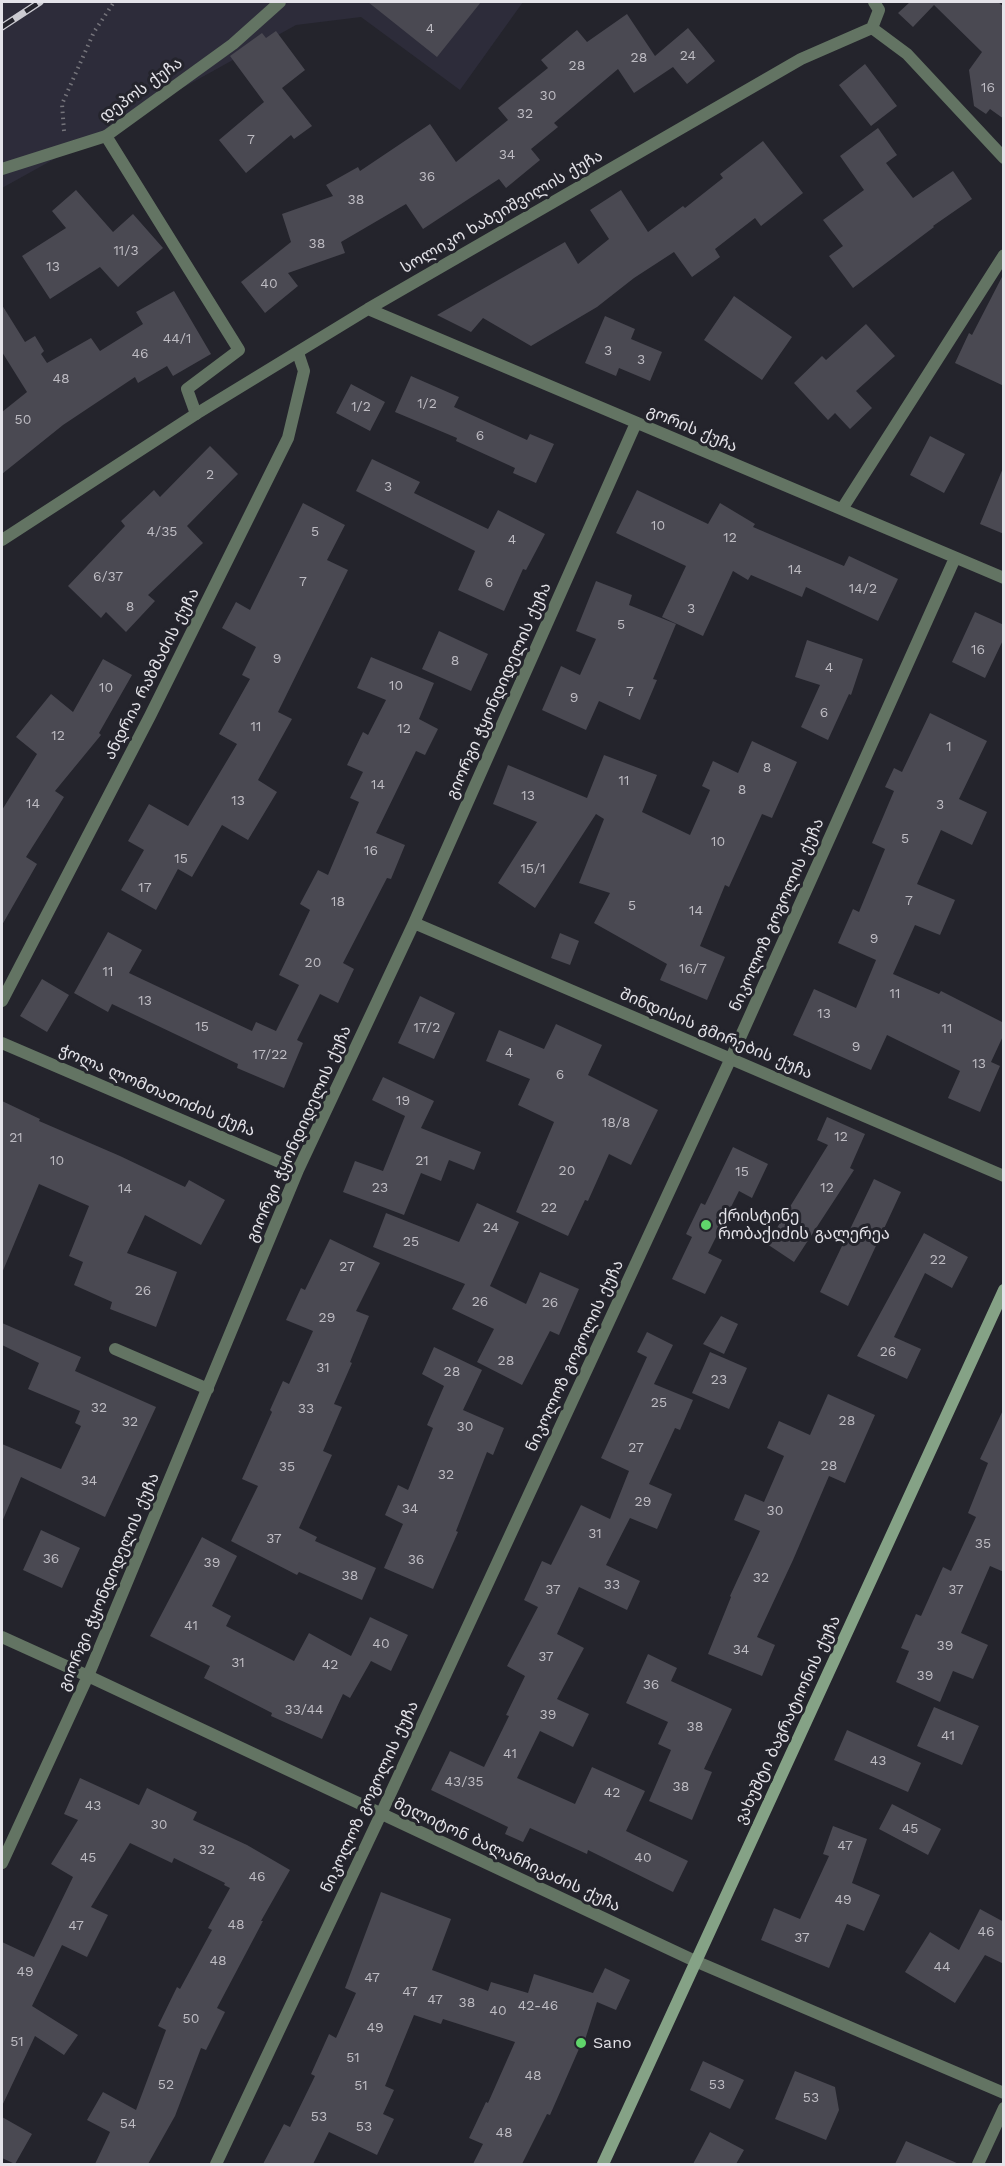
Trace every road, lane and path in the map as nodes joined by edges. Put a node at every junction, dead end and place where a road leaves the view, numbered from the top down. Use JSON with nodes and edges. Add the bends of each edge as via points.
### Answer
{"nodes":[{"id":1,"x":114,"y":2,"type":"edge"},
{"id":2,"x":280,"y":2,"type":"edge"},
{"id":3,"x":874,"y":2,"type":"edge"},
{"id":4,"x":872,"y":28,"type":"junction"},
{"id":5,"x":106,"y":136,"type":"junction"},
{"id":6,"x":65,"y":149,"type":"junction"},
{"id":7,"x":1004,"y":158,"type":"edge"},
{"id":8,"x":2,"y":169,"type":"edge"},
{"id":9,"x":1004,"y":255,"type":"edge"},
{"id":10,"x":368,"y":309,"type":"junction"},
{"id":11,"x":298,"y":353,"type":"junction"},
{"id":12,"x":196,"y":414,"type":"junction"},
{"id":13,"x":636,"y":423,"type":"junction"},
{"id":14,"x":842,"y":509,"type":"junction"},
{"id":15,"x":2,"y":540,"type":"edge"},
{"id":16,"x":955,"y":558,"type":"junction"},
{"id":17,"x":1004,"y":578,"type":"edge"},
{"id":18,"x":414,"y":923,"type":"junction"},
{"id":19,"x":2,"y":1001,"type":"edge"},
{"id":20,"x":2,"y":1042,"type":"edge"},
{"id":21,"x":730,"y":1058,"type":"junction"},
{"id":22,"x":298,"y":1170,"type":"junction"},
{"id":23,"x":1004,"y":1176,"type":"edge"},
{"id":24,"x":1004,"y":1290,"type":"edge"},
{"id":25,"x":115,"y":1350,"type":"dead end"},
{"id":26,"x":208,"y":1389,"type":"junction"},
{"id":27,"x":2,"y":1637,"type":"edge"},
{"id":28,"x":88,"y":1676,"type":"junction"},
{"id":29,"x":381,"y":1814,"type":"junction"},
{"id":30,"x":2,"y":1863,"type":"edge"},
{"id":31,"x":695,"y":1961,"type":"junction"},
{"id":32,"x":1004,"y":2093,"type":"edge"},
{"id":33,"x":1004,"y":2108,"type":"edge"},
{"id":34,"x":216,"y":2164,"type":"edge"},
{"id":35,"x":603,"y":2164,"type":"edge"},
{"id":36,"x":978,"y":2164,"type":"edge"}],
"edges":[{"from":1,"to":6,"type":"path","via":[[94,32],[62,104]]},
{"from":2,"to":5,"type":"street","name":"დეპოს ქუჩა","via":[[233,44]]},
{"from":3,"to":4,"type":"street","via":[[879,10]]},
{"from":4,"to":7,"type":"street","via":[[907,54]]},
{"from":4,"to":10,"type":"street","name":"სოლიკო ხაბეიშვილის ქუჩა","via":[[801,59]]},
{"from":5,"to":6,"type":"street","name":"დეპოს ქუჩა"},
{"from":5,"to":12,"type":"street","via":[[239,350],[187,389]]},
{"from":6,"to":8,"type":"street","name":"დეპოს ქუჩა"},
{"from":9,"to":14,"type":"street"},
{"from":10,"to":11,"type":"street","name":"სოლიკო ხაბეიშვილის ქუჩა"},
{"from":10,"to":13,"type":"street","name":"გორის ქუჩა"},
{"from":11,"to":12,"type":"street","name":"სოლიკო ხაბეიშვილის ქუჩა"},
{"from":11,"to":19,"type":"street","name":"ანდრია რაზმაძის ქუჩა","via":[[303,371],[288,438]]},
{"from":12,"to":15,"type":"street","name":"სოლიკო ხაბეიშვილის ქუჩა"},
{"from":13,"to":14,"type":"street","name":"გორის ქუჩა"},
{"from":13,"to":18,"type":"street","name":"გიორგი ჭყონდიდელის ქუჩა"},
{"from":14,"to":16,"type":"street","name":"გორის ქუჩა"},
{"from":16,"to":17,"type":"street","name":"გორის ქუჩა"},
{"from":16,"to":21,"type":"street","name":"ნიკოლოზ გოგოლის ქუჩა"},
{"from":18,"to":21,"type":"street","name":"შინდისის გმირების ქუჩა"},
{"from":18,"to":22,"type":"street","name":"გიორგი ჭყონდიდელის ქუჩა"},
{"from":20,"to":22,"type":"street","name":"ჭოლა ლომთათიძის ქუჩა"},
{"from":21,"to":23,"type":"street","name":"შინდისის გმირების ქუჩა"},
{"from":21,"to":29,"type":"street","name":"ნიკოლოზ გოგოლის ქუჩა"},
{"from":22,"to":26,"type":"street","name":"გიორგი ჭყონდიდელის ქუჩა"},
{"from":24,"to":31,"type":"street","name":"ვახუშტი ბაგრატიონის ქუჩა"},
{"from":25,"to":26,"type":"street"},
{"from":26,"to":28,"type":"street","name":"გიორგი ჭყონდიდელის ქუჩა"},
{"from":27,"to":28,"type":"street","name":"მელიტონ ბალანჩივაძის ქუჩა"},
{"from":28,"to":29,"type":"street","name":"მელიტონ ბალანჩივაძის ქუჩა"},
{"from":28,"to":30,"type":"street","name":"გიორგი ჭყონდიდელის ქუჩა"},
{"from":29,"to":31,"type":"street","name":"მელიტონ ბალანჩივაძის ქუჩა"},
{"from":29,"to":34,"type":"street","name":"ნიკოლოზ გოგოლის ქუჩა"},
{"from":31,"to":32,"type":"street","name":"მელიტონ ბალანჩივაძის ქუჩა"},
{"from":31,"to":35,"type":"street","name":"ვახუშტი ბაგრატიონის ქუჩა"},
{"from":33,"to":36,"type":"street"}]}
